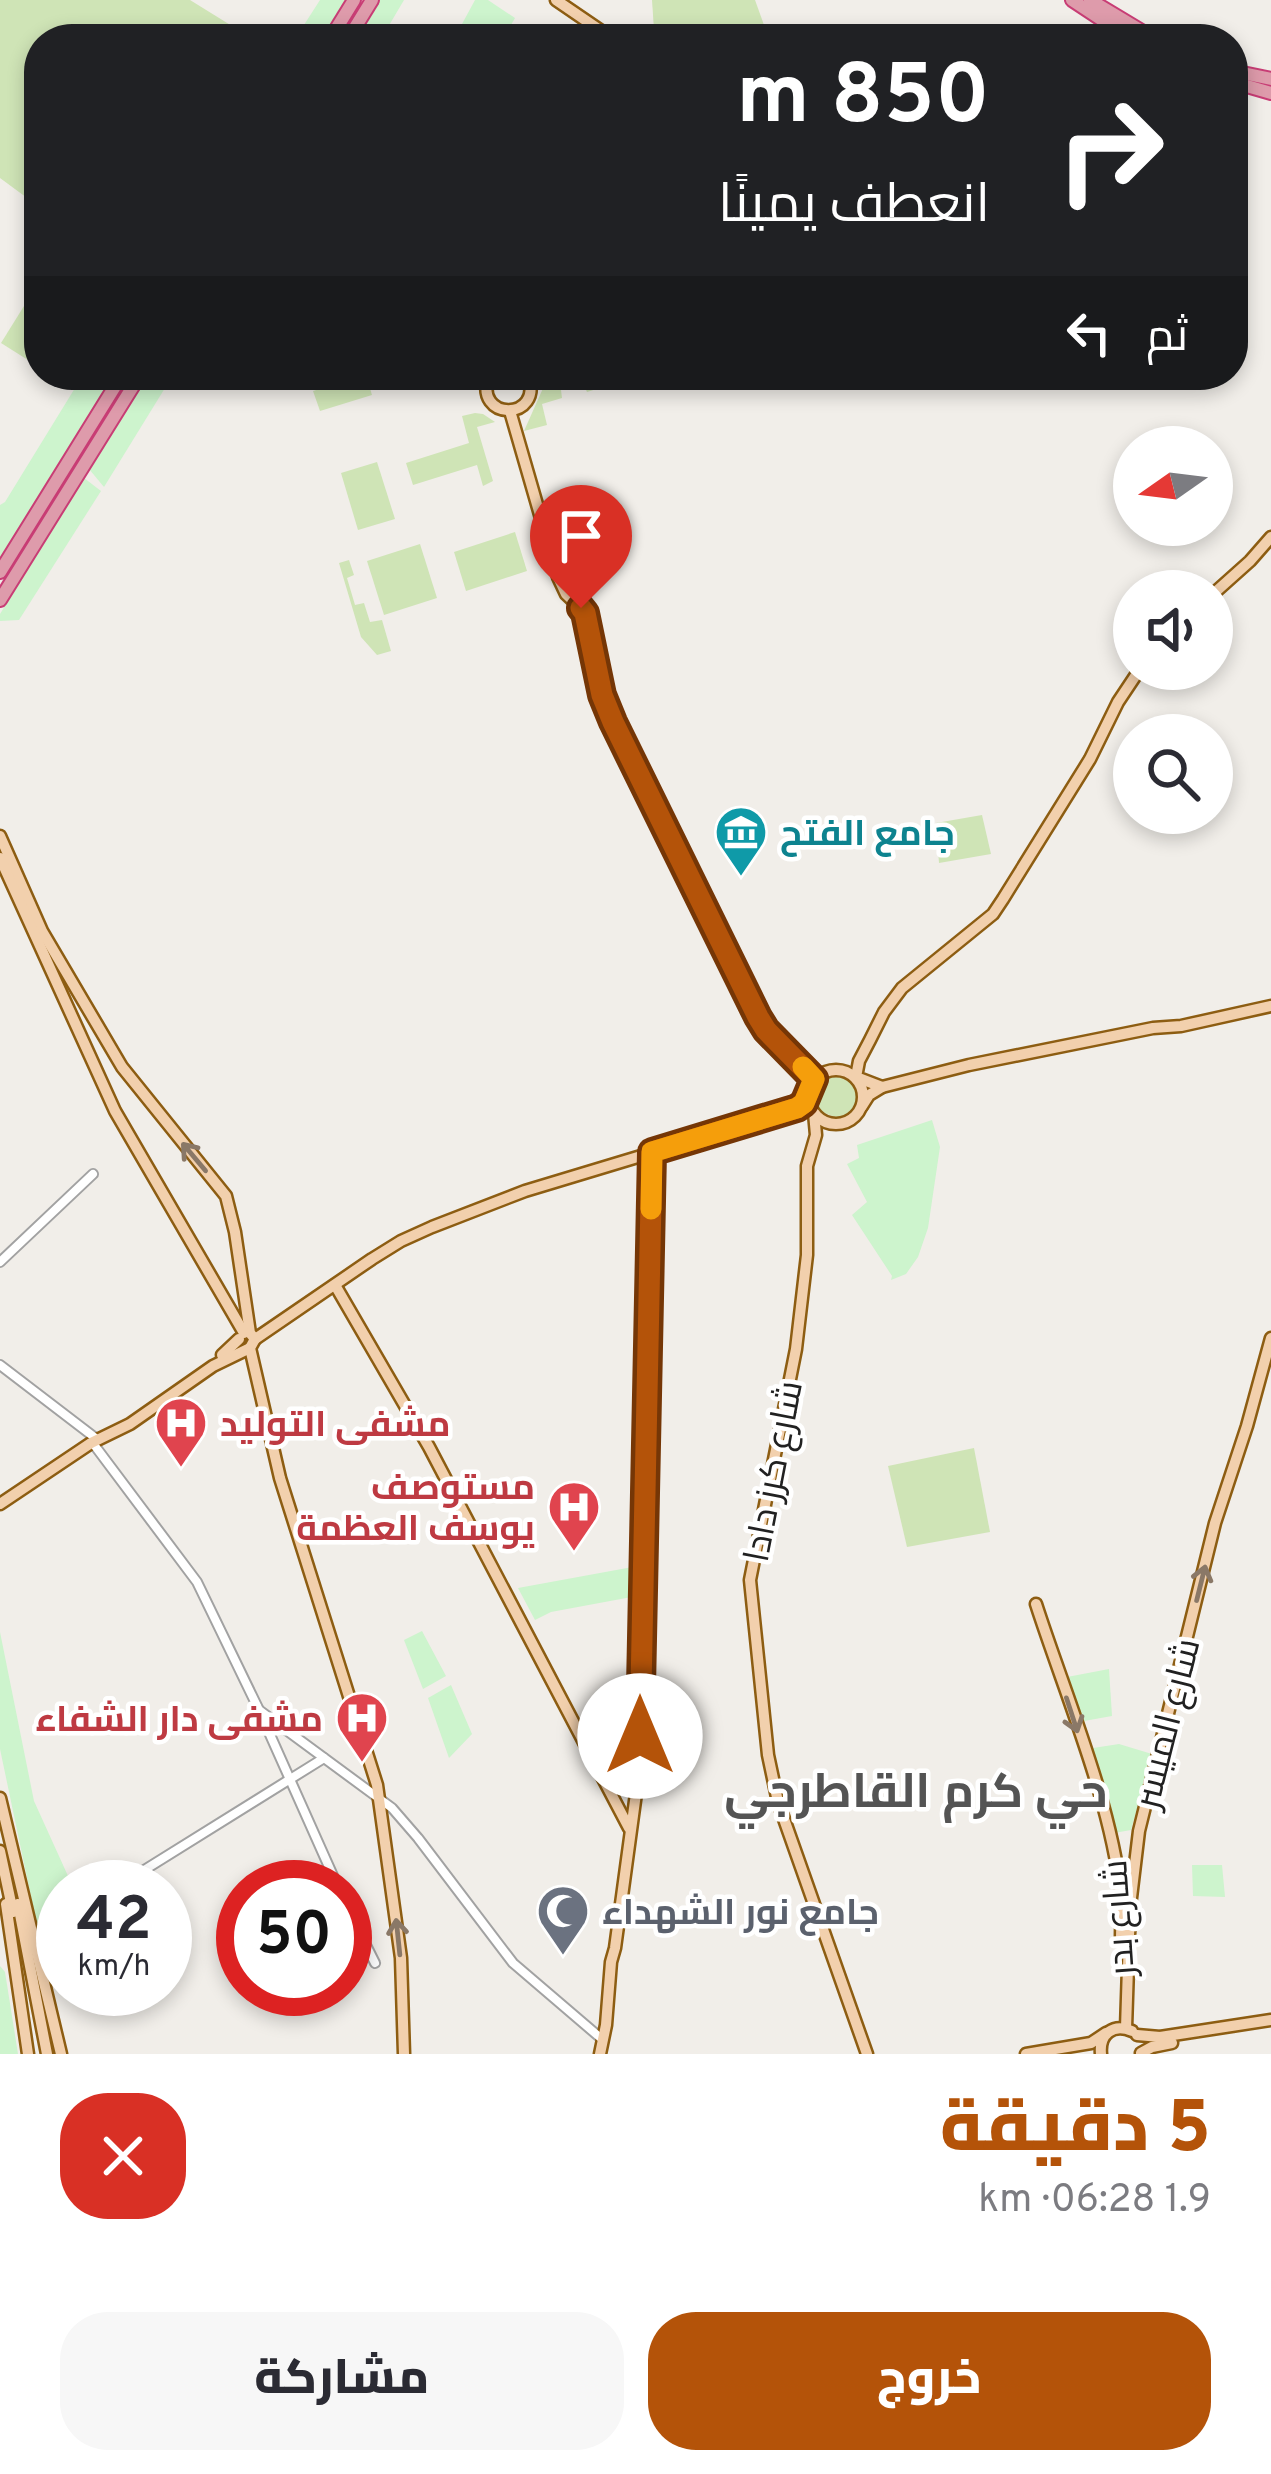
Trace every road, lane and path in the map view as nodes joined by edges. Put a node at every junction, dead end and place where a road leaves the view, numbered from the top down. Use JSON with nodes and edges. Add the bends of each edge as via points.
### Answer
{"nodes":[{"id":1,"x":556,"y":0,"type":"edge"},
{"id":2,"x":1072,"y":0,"type":"edge"},
{"id":3,"x":1090,"y":0,"type":"edge"},
{"id":4,"x":591,"y":24,"type":"edge"},
{"id":5,"x":1108,"y":24,"type":"edge"},
{"id":6,"x":1130,"y":24,"type":"edge"},
{"id":7,"x":113,"y":390,"type":"edge"},
{"id":8,"x":131,"y":390,"type":"edge"},
{"id":9,"x":486,"y":390,"type":"edge"},
{"id":10,"x":531,"y":390,"type":"edge"},
{"id":11,"x":510,"y":411,"type":"junction"},
{"id":12,"x":1271,"y":537,"type":"edge"},
{"id":13,"x":0,"y":572,"type":"edge"},
{"id":14,"x":1233,"y":576,"type":"edge"},
{"id":15,"x":0,"y":600,"type":"edge"},
{"id":16,"x":1126,"y":690,"type":"edge"},
{"id":17,"x":0,"y":836,"type":"edge"},
{"id":18,"x":0,"y":858,"type":"edge"},
{"id":19,"x":1271,"y":1006,"type":"edge"},
{"id":20,"x":860,"y":1060,"type":"junction"},
{"id":21,"x":122,"y":1067,"type":"junction"},
{"id":22,"x":843,"y":1070,"type":"junction"},
{"id":23,"x":97,"y":1073,"type":"junction"},
{"id":24,"x":856,"y":1077,"type":"junction"},
{"id":25,"x":814,"y":1079,"type":"junction"},
{"id":26,"x":882,"y":1087,"type":"junction"},
{"id":27,"x":808,"y":1095,"type":"junction"},
{"id":28,"x":862,"y":1106,"type":"junction"},
{"id":29,"x":797,"y":1108,"type":"junction"},
{"id":30,"x":814,"y":1113,"type":"junction"},
{"id":31,"x":836,"y":1124,"type":"junction"},
{"id":32,"x":652,"y":1152,"type":"junction"},
{"id":33,"x":809,"y":1159,"type":"junction"},
{"id":34,"x":93,"y":1174,"type":"dead end"},
{"id":35,"x":0,"y":1262,"type":"edge"},
{"id":36,"x":334,"y":1285,"type":"junction"},
{"id":37,"x":1271,"y":1338,"type":"edge"},
{"id":38,"x":247,"y":1340,"type":"junction"},
{"id":39,"x":0,"y":1365,"type":"edge"},
{"id":40,"x":97,"y":1444,"type":"junction"},
{"id":41,"x":0,"y":1507,"type":"edge"},
{"id":42,"x":1036,"y":1604,"type":"dead end"},
{"id":43,"x":259,"y":1710,"type":"junction"},
{"id":44,"x":324,"y":1758,"type":"junction"},
{"id":45,"x":289,"y":1781,"type":"junction"},
{"id":46,"x":380,"y":1797,"type":"junction"},
{"id":47,"x":1,"y":1803,"type":"edge"},
{"id":48,"x":631,"y":1831,"type":"junction"},
{"id":49,"x":0,"y":1851,"type":"edge"},
{"id":50,"x":161,"y":1860,"type":"edge"},
{"id":51,"x":326,"y":1860,"type":"edge"},
{"id":52,"x":0,"y":1865,"type":"edge"},
{"id":53,"x":36,"y":1936,"type":"edge"},
{"id":54,"x":32,"y":1938,"type":"junction"},
{"id":55,"x":372,"y":1957,"type":"edge"},
{"id":56,"x":1,"y":1963,"type":"edge"},
{"id":57,"x":375,"y":1963,"type":"dead end"},
{"id":58,"x":16,"y":1967,"type":"junction"},
{"id":59,"x":1271,"y":2023,"type":"edge"},
{"id":60,"x":1121,"y":2031,"type":"junction"},
{"id":61,"x":603,"y":2040,"type":"junction"},
{"id":62,"x":28,"y":2054,"type":"edge"},
{"id":63,"x":44,"y":2054,"type":"edge"},
{"id":64,"x":62,"y":2054,"type":"edge"},
{"id":65,"x":404,"y":2054,"type":"edge"},
{"id":66,"x":600,"y":2054,"type":"edge"},
{"id":67,"x":867,"y":2054,"type":"edge"},
{"id":68,"x":1026,"y":2054,"type":"edge"},
{"id":69,"x":1101,"y":2054,"type":"edge"},
{"id":70,"x":1141,"y":2054,"type":"edge"}],
"edges":[{"from":1,"to":4,"type":"main road"},
{"from":2,"to":5,"type":"highway"},
{"from":3,"to":6,"type":"highway"},
{"from":7,"to":13,"type":"highway"},
{"from":8,"to":15,"type":"highway"},
{"from":9,"to":11,"type":"main road","via":[[496,408]]},
{"from":10,"to":11,"type":"main road"},
{"from":11,"to":25,"type":"main road","via":[[558,577],[585,613],[602,695],[630,759],[758,1017]]},
{"from":12,"to":14,"type":"main road"},
{"from":16,"to":20,"type":"main road","via":[[993,914],[902,988]]},
{"from":17,"to":21,"type":"main road","via":[[42,931]]},
{"from":18,"to":23,"type":"main road"},
{"from":19,"to":26,"type":"main road"},
{"from":20,"to":22,"type":"main road"},
{"from":20,"to":24,"type":"main road"},
{"from":21,"to":23,"type":"main road"},
{"from":38,"to":21,"type":"main road","one_way":true,"via":[[226,1196]]},
{"from":22,"to":24,"type":"main road"},
{"from":22,"to":25,"type":"main road"},
{"from":23,"to":38,"type":"main road"},
{"from":24,"to":26,"type":"main road"},
{"from":24,"to":28,"type":"main road"},
{"from":25,"to":27,"type":"main road"},
{"from":26,"to":28,"type":"main road"},
{"from":27,"to":29,"type":"main road"},
{"from":27,"to":30,"type":"main road"},
{"from":28,"to":31,"type":"main road"},
{"from":29,"to":30,"type":"main road"},
{"from":29,"to":32,"type":"main road"},
{"from":30,"to":31,"type":"main road"},
{"from":30,"to":33,"type":"main road","name":"شارع كرز دادا"},
{"from":31,"to":33,"type":"main road"},
{"from":32,"to":36,"type":"main road","via":[[436,1225]]},
{"from":32,"to":48,"type":"main road","via":[[640,1764]]},
{"from":33,"to":67,"type":"main road","name":"شارع كرز دادا","via":[[796,1349],[750,1580],[778,1802]]},
{"from":34,"to":35,"type":"street"},
{"from":36,"to":38,"type":"main road"},
{"from":36,"to":48,"type":"main road","via":[[439,1465]]},
{"from":60,"to":37,"type":"main road","name":"شارع الميسر","one_way":true,"via":[[1139,1831],[1215,1523]]},
{"from":38,"to":40,"type":"main road"},
{"from":38,"to":46,"type":"main road","via":[[280,1478]]},
{"from":39,"to":40,"type":"street"},
{"from":40,"to":41,"type":"main road"},
{"from":40,"to":43,"type":"street","via":[[197,1582]]},
{"from":42,"to":60,"type":"main road","name":"شارع بدر","one_way":true,"via":[[1111,1842],[1121,1896]]},
{"from":43,"to":44,"type":"street"},
{"from":43,"to":45,"type":"street"},
{"from":44,"to":45,"type":"street"},
{"from":44,"to":46,"type":"street"},
{"from":45,"to":50,"type":"street"},
{"from":45,"to":51,"type":"street"},
{"from":46,"to":61,"type":"street","via":[[513,1963]]},
{"from":65,"to":46,"type":"main road","one_way":true},
{"from":47,"to":54,"type":"main road"},
{"from":47,"to":63,"type":"main road"},
{"from":48,"to":61,"type":"main road"},
{"from":49,"to":63,"type":"main road"},
{"from":52,"to":58,"type":"main road"},
{"from":53,"to":54,"type":"street"},
{"from":54,"to":64,"type":"main road"},
{"from":55,"to":57,"type":"street"},
{"from":56,"to":58,"type":"main road"},
{"from":58,"to":62,"type":"main road"},
{"from":59,"to":60,"type":"main road","via":[[1160,2038]]},
{"from":59,"to":70,"type":"main road"},
{"from":60,"to":68,"type":"main road"},
{"from":60,"to":69,"type":"main road","via":[[1100,2043]]},
{"from":60,"to":70,"type":"main road"},
{"from":61,"to":66,"type":"main road"}]}
